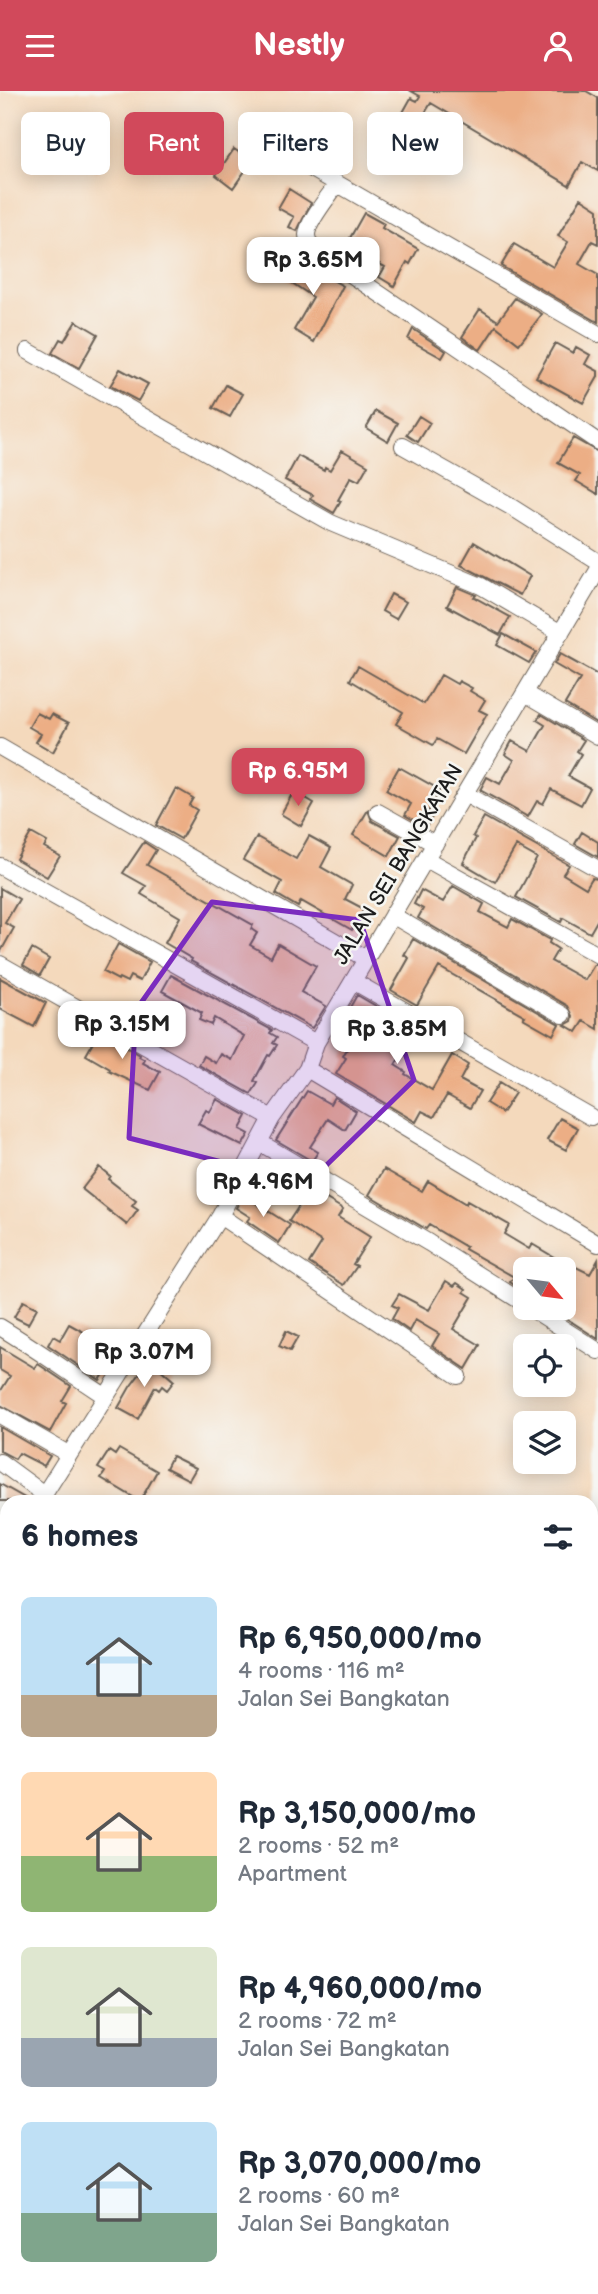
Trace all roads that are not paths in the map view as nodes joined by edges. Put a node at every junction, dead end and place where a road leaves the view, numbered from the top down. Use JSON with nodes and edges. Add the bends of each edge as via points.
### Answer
{"nodes":[{"id":1,"x":322,"y":175,"type":"edge"},
{"id":2,"x":337,"y":184,"type":"junction"},
{"id":3,"x":598,"y":334,"type":"edge"},
{"id":4,"x":28,"y":351,"type":"dead end"},
{"id":5,"x":598,"y":442,"type":"edge"},
{"id":6,"x":403,"y":446,"type":"dead end"},
{"id":7,"x":598,"y":562,"type":"edge"},
{"id":8,"x":598,"y":570,"type":"edge"},
{"id":9,"x":561,"y":633,"type":"junction"},
{"id":10,"x":525,"y":693,"type":"junction"},
{"id":11,"x":598,"y":736,"type":"edge"},
{"id":12,"x":0,"y":747,"type":"edge"},
{"id":13,"x":465,"y":794,"type":"junction"},
{"id":14,"x":378,"y":812,"type":"dead end"},
{"id":15,"x":435,"y":844,"type":"junction"},
{"id":16,"x":426,"y":859,"type":"junction"},
{"id":17,"x":0,"y":866,"type":"edge"},
{"id":18,"x":598,"y":870,"type":"edge"},
{"id":19,"x":392,"y":915,"type":"junction"},
{"id":20,"x":598,"y":955,"type":"edge"},
{"id":21,"x":366,"y":960,"type":"junction"},
{"id":22,"x":0,"y":964,"type":"edge"},
{"id":23,"x":353,"y":981,"type":"junction"},
{"id":24,"x":563,"y":1015,"type":"dead end"},
{"id":25,"x":316,"y":1043,"type":"junction"},
{"id":26,"x":307,"y":1069,"type":"junction"},
{"id":27,"x":591,"y":1117,"type":"dead end"},
{"id":28,"x":272,"y":1118,"type":"junction"},
{"id":29,"x":259,"y":1142,"type":"junction"},
{"id":30,"x":220,"y":1216,"type":"junction"},
{"id":31,"x":598,"y":1244,"type":"edge"},
{"id":32,"x":513,"y":1297,"type":"edge"},
{"id":33,"x":549,"y":1320,"type":"edge"},
{"id":34,"x":0,"y":1327,"type":"edge"},
{"id":35,"x":598,"y":1351,"type":"edge"},
{"id":36,"x":458,"y":1376,"type":"dead end"},
{"id":37,"x":105,"y":1396,"type":"junction"},
{"id":38,"x":0,"y":1415,"type":"edge"},
{"id":39,"x":68,"y":1454,"type":"junction"},
{"id":40,"x":0,"y":1462,"type":"edge"},
{"id":41,"x":38,"y":1495,"type":"edge"},
{"id":42,"x":44,"y":1495,"type":"edge"}],
"edges":[{"from":1,"to":2,"type":"street"},
{"from":2,"to":3,"type":"street"},
{"from":2,"to":5,"type":"street","via":[[309,225],[307,235],[315,250]]},
{"from":4,"to":9,"type":"street","via":[[331,523],[481,586]]},
{"from":6,"to":7,"type":"street"},
{"from":8,"to":9,"type":"street","name":"JALAN SEI BANGKATAN"},
{"from":9,"to":10,"type":"street","name":"JALAN SEI BANGKATAN"},
{"from":10,"to":11,"type":"street"},
{"from":10,"to":13,"type":"street","name":"JALAN SEI BANGKATAN"},
{"from":12,"to":21,"type":"street"},
{"from":13,"to":15,"type":"street","name":"JALAN SEI BANGKATAN"},
{"from":13,"to":18,"type":"street"},
{"from":14,"to":15,"type":"street"},
{"from":15,"to":16,"type":"street","name":"JALAN SEI BANGKATAN"},
{"from":16,"to":19,"type":"street","name":"JALAN SEI BANGKATAN"},
{"from":16,"to":20,"type":"street"},
{"from":17,"to":25,"type":"street"},
{"from":19,"to":21,"type":"street","name":"JALAN SEI BANGKATAN"},
{"from":19,"to":24,"type":"street"},
{"from":21,"to":23,"type":"street","name":"JALAN SEI BANGKATAN"},
{"from":22,"to":28,"type":"street"},
{"from":23,"to":25,"type":"street","name":"JALAN SEI BANGKATAN"},
{"from":23,"to":27,"type":"street"},
{"from":25,"to":26,"type":"street","name":"JALAN SEI BANGKATAN"},
{"from":26,"to":28,"type":"street","name":"JALAN SEI BANGKATAN"},
{"from":26,"to":31,"type":"street"},
{"from":28,"to":29,"type":"street","name":"JALAN SEI BANGKATAN"},
{"from":29,"to":30,"type":"street","name":"JALAN SEI BANGKATAN"},
{"from":29,"to":32,"type":"street"},
{"from":30,"to":36,"type":"street"},
{"from":30,"to":37,"type":"street","name":"JALAN SEI BANGKATAN"},
{"from":33,"to":35,"type":"street"},
{"from":34,"to":37,"type":"street"},
{"from":37,"to":39,"type":"street","name":"JALAN SEI BANGKATAN"},
{"from":38,"to":39,"type":"street"},
{"from":39,"to":42,"type":"street","name":"JALAN SEI BANGKATAN"},
{"from":40,"to":41,"type":"street"}]}
